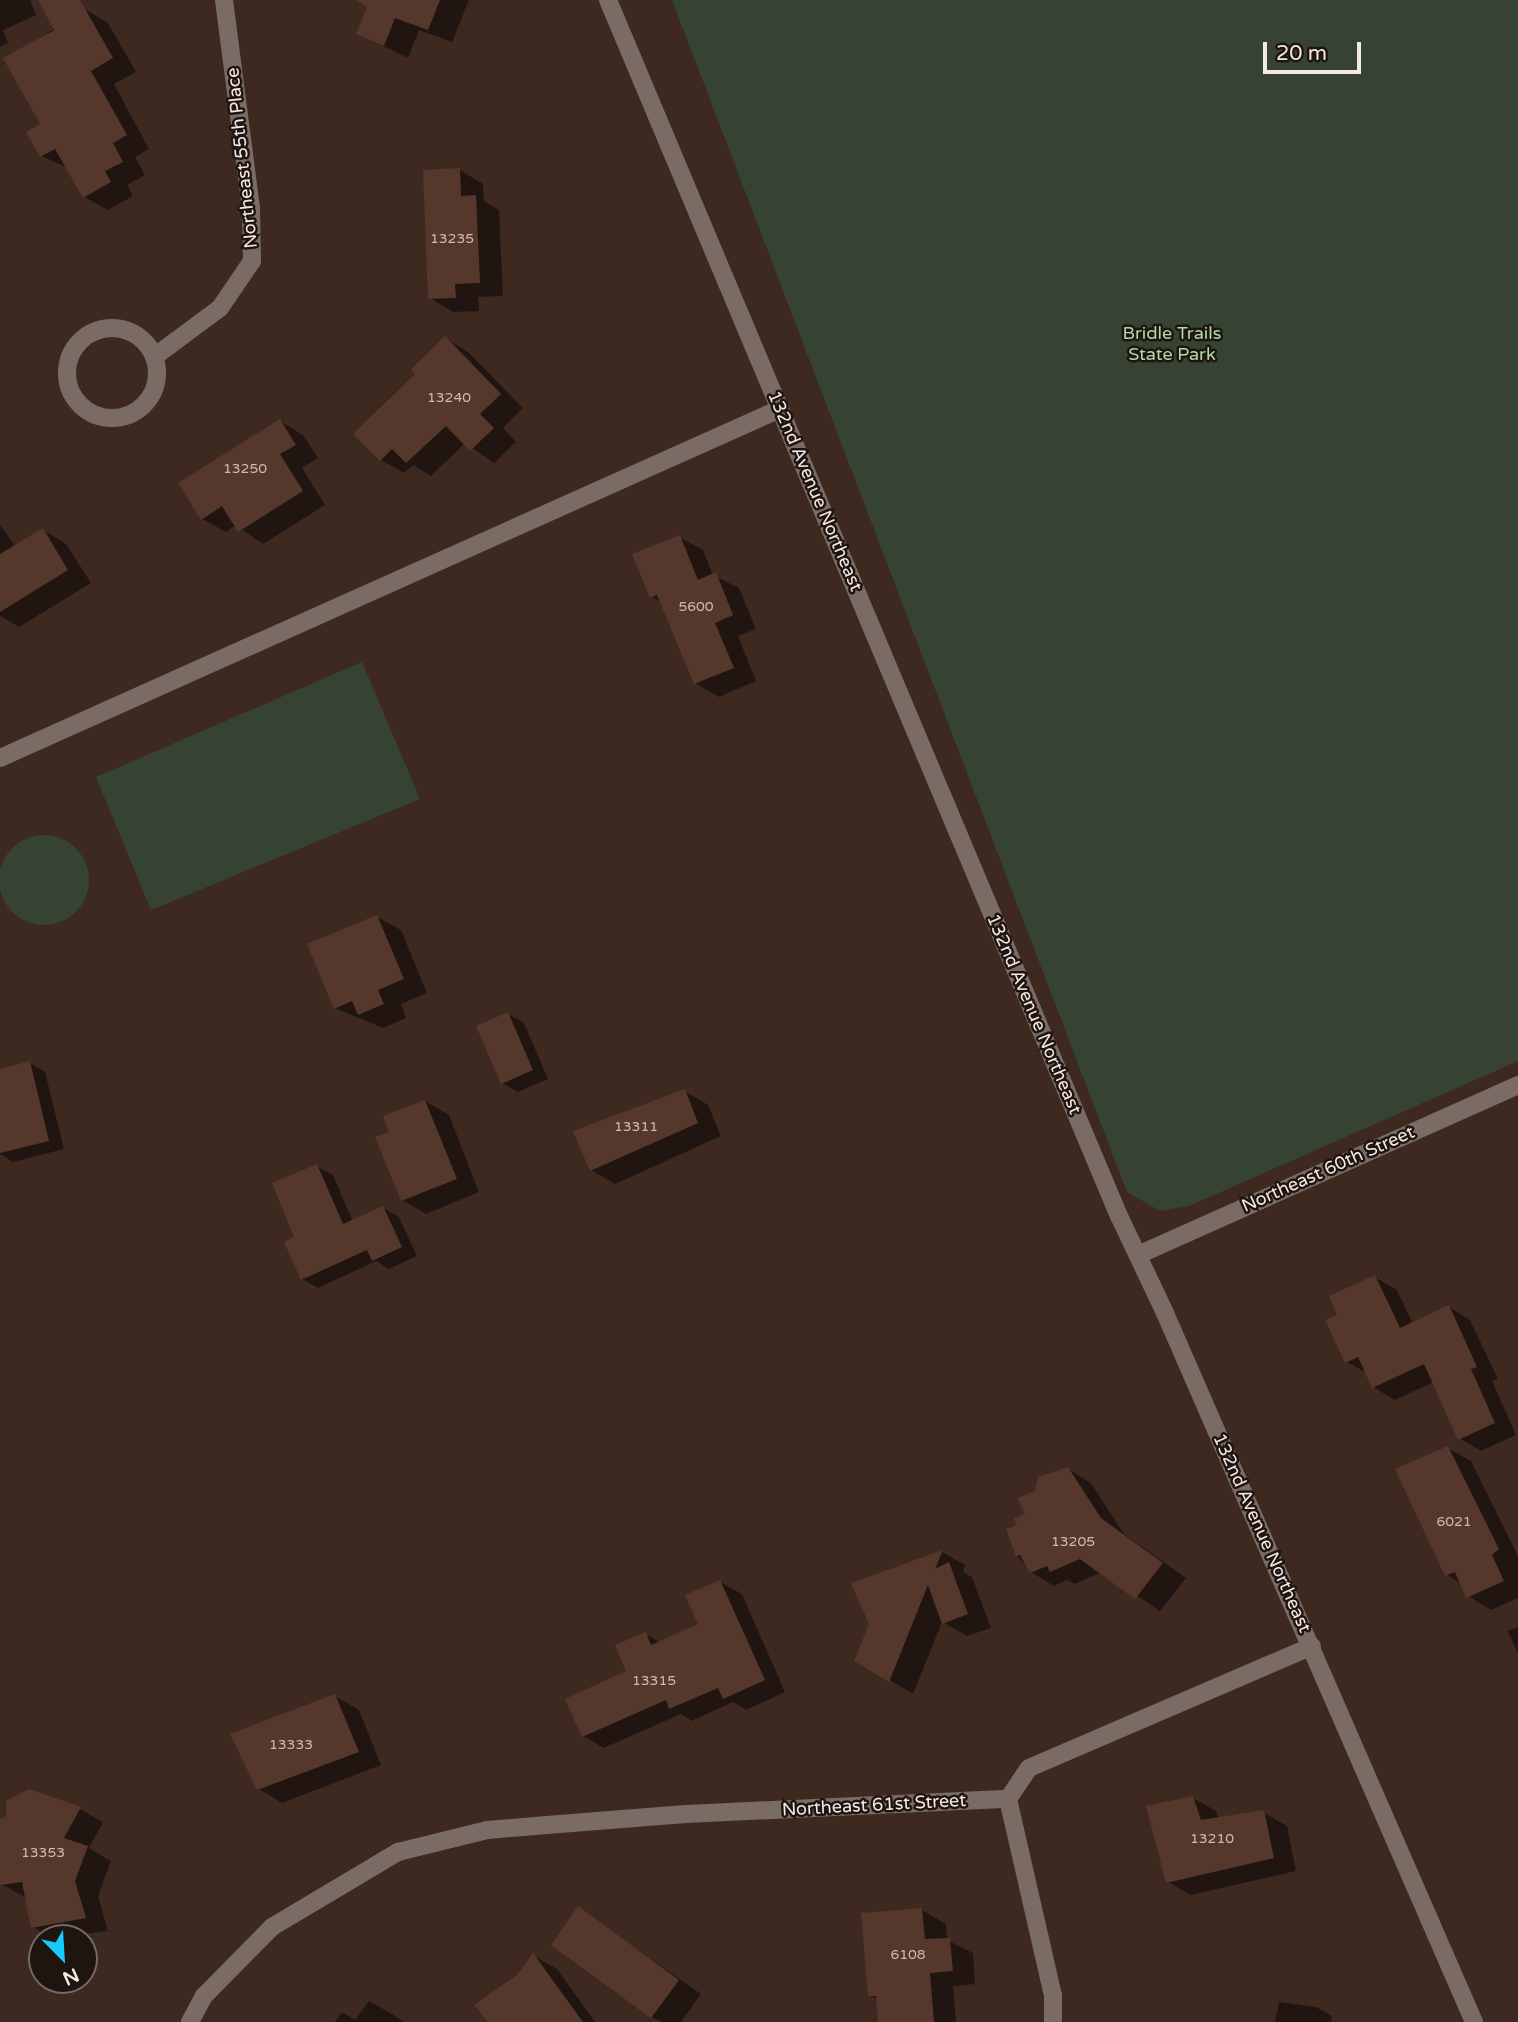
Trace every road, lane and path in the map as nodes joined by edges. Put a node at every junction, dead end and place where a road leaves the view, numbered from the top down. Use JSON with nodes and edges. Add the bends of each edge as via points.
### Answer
{"nodes":[{"id":1,"x":224,"y":0,"type":"edge"},
{"id":2,"x":608,"y":0,"type":"edge"},
{"id":3,"x":154,"y":357,"type":"junction"},
{"id":4,"x":780,"y":409,"type":"junction"},
{"id":5,"x":0,"y":758,"type":"edge"},
{"id":6,"x":1518,"y":1085,"type":"edge"},
{"id":7,"x":1138,"y":1255,"type":"junction"},
{"id":8,"x":1312,"y":1646,"type":"junction"},
{"id":9,"x":1008,"y":1799,"type":"junction"},
{"id":10,"x":190,"y":2022,"type":"edge"},
{"id":11,"x":1053,"y":2022,"type":"edge"},
{"id":12,"x":1475,"y":2022,"type":"edge"}],
"edges":[{"from":1,"to":3,"type":"street","name":"Northeast 55th Place","via":[[251,208],[252,261],[220,308]]},
{"from":2,"to":4,"type":"street","name":"132nd Avenue Northeast"},
{"from":3,"to":3,"type":"street","via":[[137,335],[110,328],[96,331],[71,354],[69,388],[76,401],[99,416],[127,415],[152,392],[157,371]]},
{"from":4,"to":5,"type":"street"},
{"from":4,"to":7,"type":"street","name":"132nd Avenue Northeast"},
{"from":6,"to":7,"type":"street","name":"Northeast 60th Street"},
{"from":7,"to":8,"type":"street","name":"132nd Avenue Northeast"},
{"from":8,"to":9,"type":"street","via":[[1028,1768]]},
{"from":8,"to":12,"type":"street","name":"132nd Avenue Northeast"},
{"from":9,"to":10,"type":"street","name":"Northeast 61st Street","via":[[487,1830],[398,1852],[272,1927],[204,1996]]},
{"from":9,"to":11,"type":"street","via":[[1053,1996]]}]}
